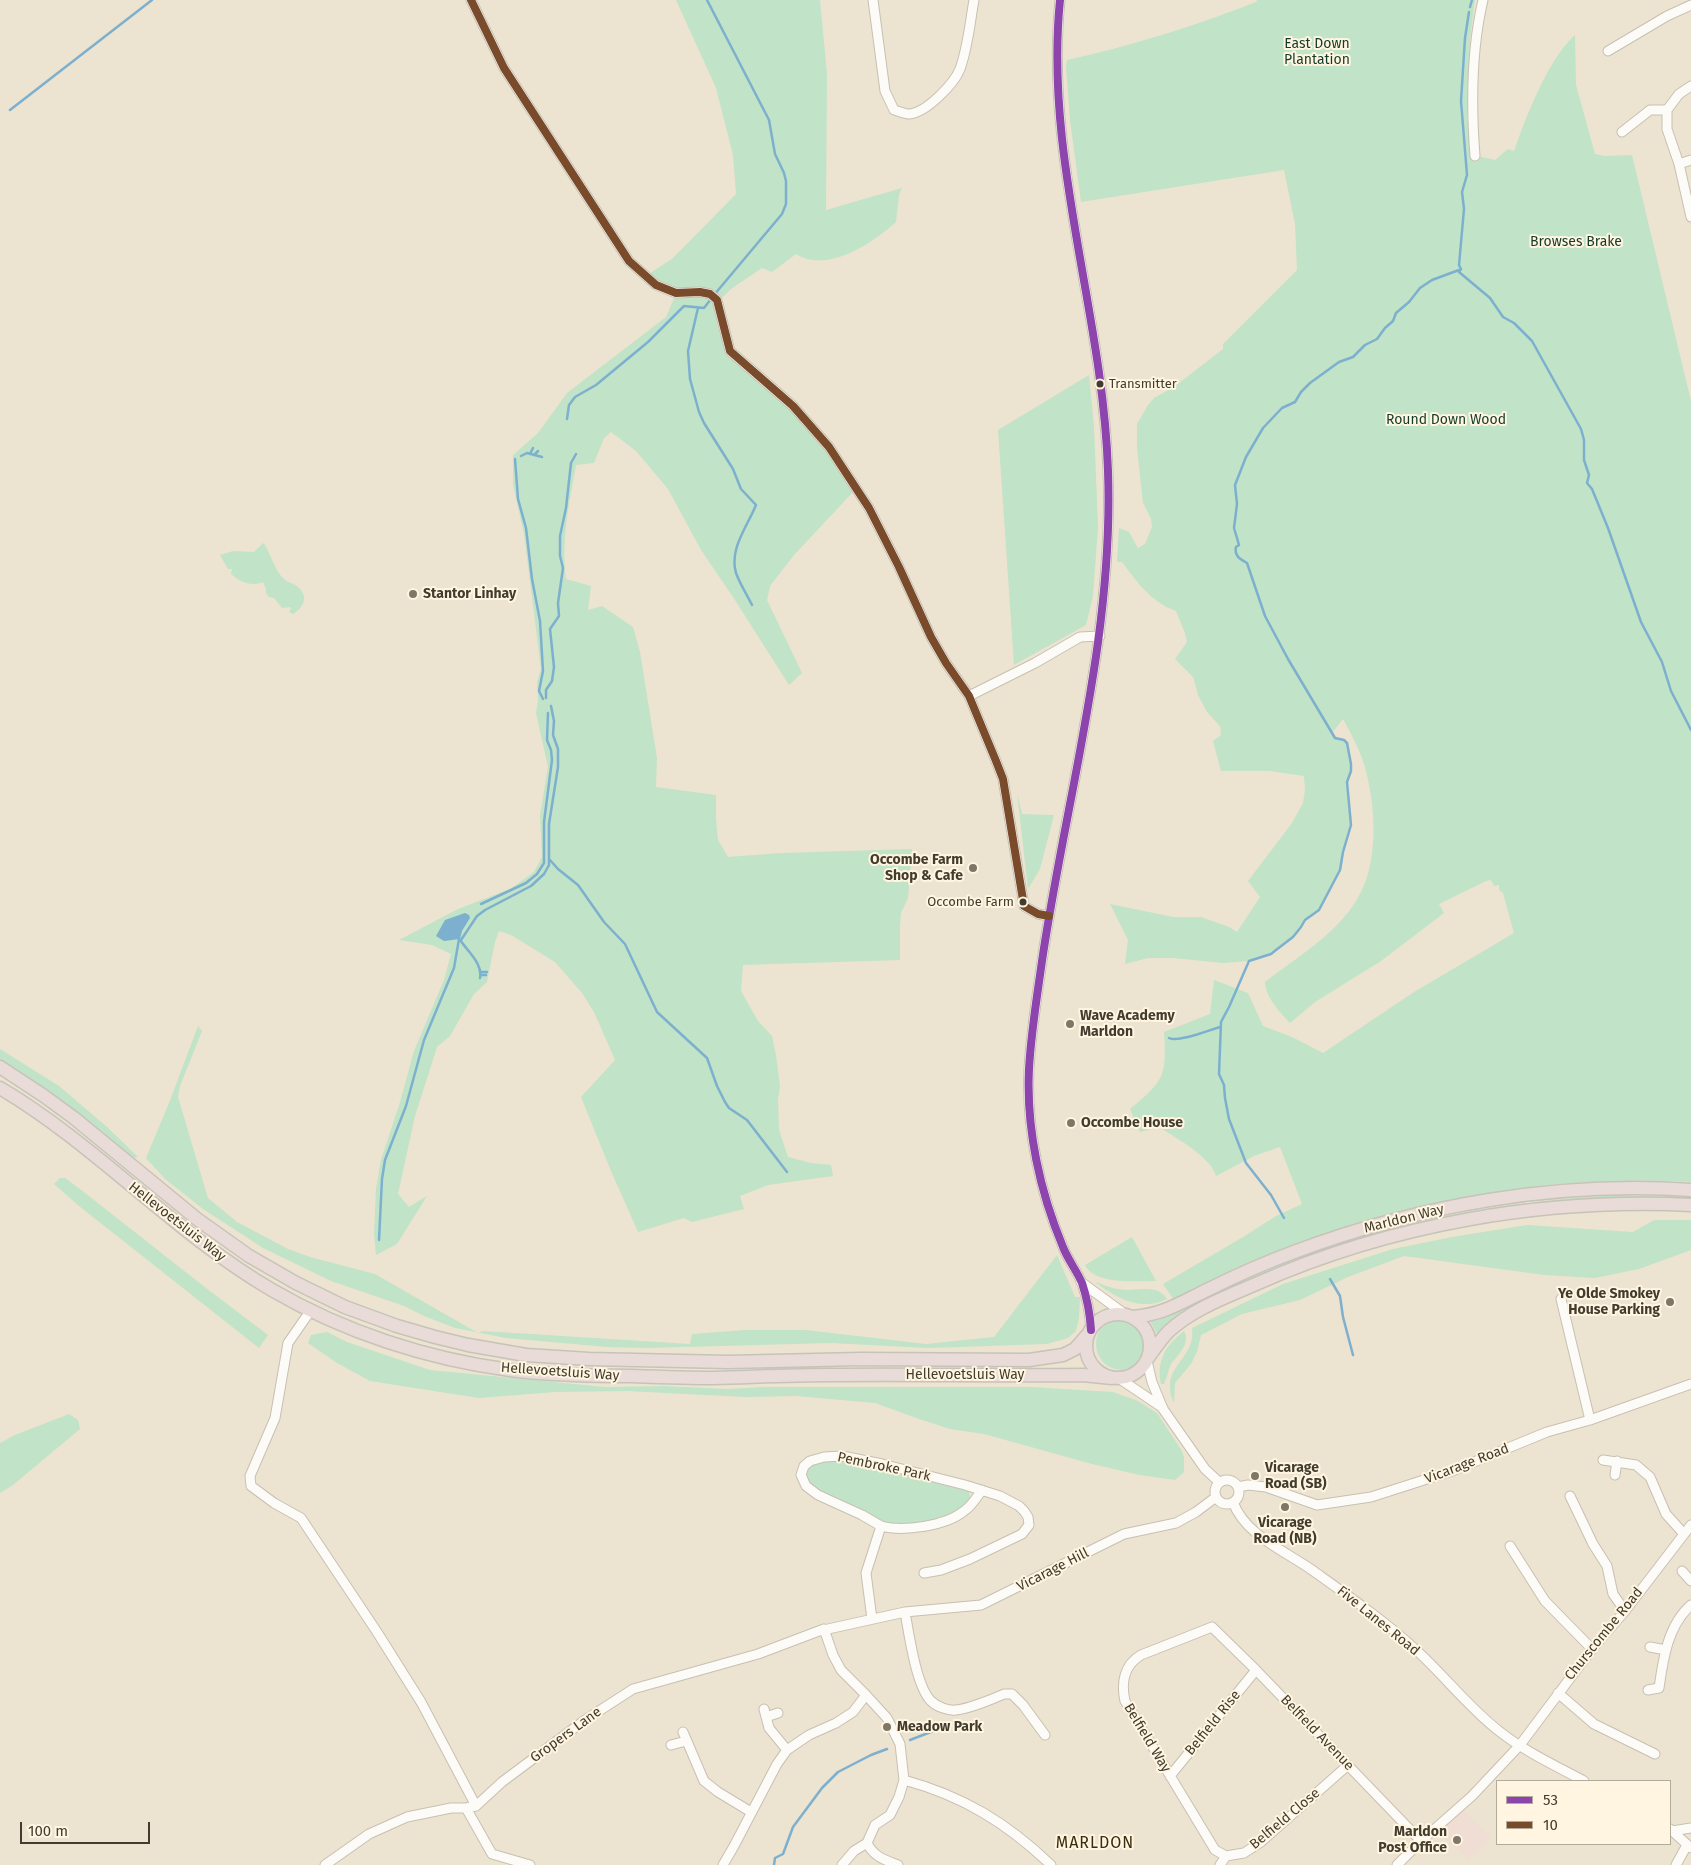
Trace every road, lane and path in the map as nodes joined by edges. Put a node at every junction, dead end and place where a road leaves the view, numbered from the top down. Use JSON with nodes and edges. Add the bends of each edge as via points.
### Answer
{"nodes":[{"id":1,"x":471,"y":0,"type":"edge"},
{"id":2,"x":873,"y":0,"type":"edge"},
{"id":3,"x":974,"y":0,"type":"edge"},
{"id":4,"x":1060,"y":0,"type":"edge"},
{"id":5,"x":1483,"y":0,"type":"edge"},
{"id":6,"x":1691,"y":5,"type":"edge"},
{"id":7,"x":1608,"y":51,"type":"dead end"},
{"id":8,"x":1691,"y":86,"type":"edge"},
{"id":9,"x":1667,"y":110,"type":"junction"},
{"id":10,"x":1622,"y":132,"type":"dead end"},
{"id":11,"x":1475,"y":156,"type":"dead end"},
{"id":12,"x":1691,"y":160,"type":"edge"},
{"id":13,"x":1679,"y":164,"type":"junction"},
{"id":14,"x":1691,"y":217,"type":"edge"},
{"id":15,"x":1100,"y":636,"type":"junction"},
{"id":16,"x":968,"y":696,"type":"junction"},
{"id":17,"x":1048,"y":916,"type":"junction"},
{"id":18,"x":0,"y":1067,"type":"edge"},
{"id":19,"x":0,"y":1088,"type":"edge"},
{"id":20,"x":1691,"y":1190,"type":"edge"},
{"id":21,"x":1691,"y":1205,"type":"edge"},
{"id":22,"x":1081,"y":1282,"type":"junction"},
{"id":23,"x":1561,"y":1299,"type":"dead end"},
{"id":24,"x":311,"y":1310,"type":"junction"},
{"id":25,"x":1129,"y":1316,"type":"junction"},
{"id":26,"x":1090,"y":1332,"type":"junction"},
{"id":27,"x":1148,"y":1359,"type":"junction"},
{"id":28,"x":1116,"y":1378,"type":"junction"},
{"id":29,"x":1691,"y":1384,"type":"edge"},
{"id":30,"x":1163,"y":1408,"type":"junction"},
{"id":31,"x":1590,"y":1420,"type":"junction"},
{"id":32,"x":1603,"y":1460,"type":"dead end"},
{"id":33,"x":1617,"y":1461,"type":"junction"},
{"id":34,"x":1614,"y":1475,"type":"dead end"},
{"id":35,"x":1219,"y":1482,"type":"junction"},
{"id":36,"x":1238,"y":1487,"type":"junction"},
{"id":37,"x":982,"y":1490,"type":"junction"},
{"id":38,"x":1570,"y":1496,"type":"dead end"},
{"id":39,"x":1216,"y":1497,"type":"junction"},
{"id":40,"x":1233,"y":1502,"type":"junction"},
{"id":41,"x":1691,"y":1525,"type":"edge"},
{"id":42,"x":881,"y":1526,"type":"junction"},
{"id":43,"x":1684,"y":1534,"type":"junction"},
{"id":44,"x":1510,"y":1546,"type":"dead end"},
{"id":45,"x":1682,"y":1571,"type":"dead end"},
{"id":46,"x":924,"y":1573,"type":"dead end"},
{"id":47,"x":1691,"y":1581,"type":"edge"},
{"id":48,"x":1691,"y":1605,"type":"edge"},
{"id":49,"x":1625,"y":1611,"type":"junction"},
{"id":50,"x":905,"y":1612,"type":"junction"},
{"id":51,"x":872,"y":1618,"type":"junction"},
{"id":52,"x":1212,"y":1627,"type":"joint"},
{"id":53,"x":824,"y":1629,"type":"junction"},
{"id":54,"x":796,"y":1638,"type":"dead end"},
{"id":55,"x":1650,"y":1647,"type":"dead end"},
{"id":56,"x":1592,"y":1648,"type":"junction"},
{"id":57,"x":1666,"y":1650,"type":"junction"},
{"id":58,"x":1256,"y":1670,"type":"junction"},
{"id":59,"x":1648,"y":1690,"type":"dead end"},
{"id":60,"x":1558,"y":1693,"type":"junction"},
{"id":61,"x":866,"y":1695,"type":"junction"},
{"id":62,"x":778,"y":1713,"type":"dead end"},
{"id":63,"x":1045,"y":1735,"type":"dead end"},
{"id":64,"x":1520,"y":1745,"type":"junction"},
{"id":65,"x":671,"y":1746,"type":"dead end"},
{"id":66,"x":787,"y":1750,"type":"junction"},
{"id":67,"x":1655,"y":1754,"type":"dead end"},
{"id":68,"x":1347,"y":1766,"type":"junction"},
{"id":69,"x":1170,"y":1776,"type":"junction"},
{"id":70,"x":904,"y":1780,"type":"junction"},
{"id":71,"x":1582,"y":1780,"type":"edge"},
{"id":72,"x":476,"y":1806,"type":"junction"},
{"id":73,"x":466,"y":1808,"type":"junction"},
{"id":74,"x":751,"y":1812,"type":"junction"},
{"id":75,"x":1691,"y":1828,"type":"edge"},
{"id":76,"x":1671,"y":1830,"type":"edge"},
{"id":77,"x":1421,"y":1841,"type":"junction"},
{"id":78,"x":867,"y":1843,"type":"junction"},
{"id":79,"x":1689,"y":1847,"type":"edge"},
{"id":80,"x":1226,"y":1856,"type":"junction"},
{"id":81,"x":325,"y":1865,"type":"edge"},
{"id":82,"x":530,"y":1865,"type":"edge"},
{"id":83,"x":723,"y":1865,"type":"edge"},
{"id":84,"x":842,"y":1865,"type":"edge"},
{"id":85,"x":898,"y":1865,"type":"edge"},
{"id":86,"x":1051,"y":1865,"type":"edge"},
{"id":87,"x":1220,"y":1865,"type":"edge"},
{"id":88,"x":1397,"y":1865,"type":"edge"},
{"id":89,"x":1676,"y":1865,"type":"edge"}],
"edges":[{"from":1,"to":16,"type":"street","via":[[504,68],[629,261],[656,285],[676,293],[710,294],[717,300],[730,351],[793,406],[829,448],[869,508],[931,637]]},
{"from":2,"to":3,"type":"street","via":[[885,91],[894,110],[909,114],[928,106],[951,84],[960,69]]},
{"from":4,"to":15,"type":"street","via":[[1056,63],[1062,133],[1106,428],[1108,517]]},
{"from":5,"to":11,"type":"street","via":[[1478,21],[1473,93]]},
{"from":6,"to":7,"type":"street"},
{"from":8,"to":9,"type":"street","via":[[1678,94]]},
{"from":9,"to":10,"type":"street","via":[[1650,110]]},
{"from":9,"to":13,"type":"street","via":[[1667,129]]},
{"from":12,"to":13,"type":"street"},
{"from":13,"to":14,"type":"street"},
{"from":15,"to":16,"type":"street","via":[[1080,637]]},
{"from":15,"to":17,"type":"street"},
{"from":16,"to":17,"type":"street","via":[[1003,779],[1024,906]]},
{"from":17,"to":22,"type":"street","via":[[1030,1048],[1029,1110],[1050,1212],[1063,1248]]},
{"from":18,"to":26,"type":"highway","name":"Hellevoetsluis Way","via":[[67,1112],[196,1219],[249,1256],[345,1307],[434,1337],[526,1354],[589,1359],[728,1362],[1029,1360],[1063,1355],[1075,1349]]},
{"from":19,"to":24,"type":"highway","name":"Hellevoetsluis Way","via":[[68,1134],[204,1244],[273,1290]]},
{"from":20,"to":25,"type":"highway","name":"Marldon Way","via":[[1574,1191],[1490,1200],[1431,1211],[1362,1229],[1294,1252],[1238,1275],[1162,1313]]},
{"from":21,"to":27,"type":"highway","name":"Marldon Way","via":[[1618,1204],[1541,1209],[1478,1218],[1380,1240],[1300,1266],[1202,1309],[1170,1331]]},
{"from":22,"to":25,"type":"street"},
{"from":22,"to":26,"type":"street","via":[[1090,1312]]},
{"from":23,"to":31,"type":"street"},
{"from":24,"to":28,"type":"highway","name":"Hellevoetsluis Way","via":[[422,1352],[481,1366],[555,1374],[711,1378],[1083,1375]]},
{"from":24,"to":72,"type":"street","via":[[288,1343],[275,1418],[250,1476],[251,1486],[301,1518],[421,1702]]},
{"from":25,"to":26,"type":"highway","via":[[1111,1315],[1099,1320]]},
{"from":25,"to":27,"type":"highway","via":[[1144,1327],[1148,1336]]},
{"from":26,"to":28,"type":"highway","via":[[1086,1349],[1092,1365],[1097,1371]]},
{"from":27,"to":28,"type":"highway","via":[[1137,1372]]},
{"from":27,"to":30,"type":"street","via":[[1152,1382]]},
{"from":28,"to":30,"type":"street"},
{"from":29,"to":31,"type":"street","name":"Vicarage Road"},
{"from":30,"to":35,"type":"street","via":[[1205,1469]]},
{"from":31,"to":36,"type":"street","name":"Vicarage Road","via":[[1547,1432],[1452,1471],[1371,1497],[1317,1505],[1266,1488]]},
{"from":32,"to":33,"type":"street"},
{"from":33,"to":34,"type":"street"},
{"from":33,"to":43,"type":"street","via":[[1636,1465],[1650,1478],[1666,1514]]},
{"from":35,"to":36,"type":"street","via":[[1230,1480]]},
{"from":35,"to":39,"type":"street","via":[[1215,1489]]},
{"from":36,"to":40,"type":"street","via":[[1239,1495]]},
{"from":37,"to":42,"type":"street","name":"Pembroke Park","via":[[962,1513],[944,1520],[913,1529]]},
{"from":37,"to":42,"type":"street","name":"Pembroke Park","via":[[842,1456],[824,1457],[804,1466],[801,1475],[806,1486]]},
{"from":37,"to":46,"type":"street","name":"Pembroke Park","via":[[1019,1506],[1024,1510],[1029,1525],[1022,1534],[970,1559]]},
{"from":38,"to":49,"type":"street","via":[[1607,1566],[1613,1594]]},
{"from":39,"to":40,"type":"street","via":[[1222,1503]]},
{"from":39,"to":50,"type":"street","name":"Vicarage Hill","via":[[1176,1522],[1124,1534],[981,1605]]},
{"from":40,"to":64,"type":"street","name":"Five Lanes Road","via":[[1247,1526],[1381,1621],[1415,1649],[1499,1731]]},
{"from":41,"to":43,"type":"street","name":"Churscombe Road"},
{"from":42,"to":51,"type":"street","via":[[866,1573]]},
{"from":43,"to":49,"type":"street","name":"Churscombe Road"},
{"from":44,"to":56,"type":"street","via":[[1544,1601]]},
{"from":45,"to":47,"type":"street"},
{"from":48,"to":57,"type":"street","via":[[1681,1614]]},
{"from":49,"to":56,"type":"street","name":"Churscombe Road"},
{"from":50,"to":51,"type":"street","name":"Vicarage Hill"},
{"from":50,"to":63,"type":"street","via":[[916,1666],[932,1702],[956,1711],[1012,1694]]},
{"from":51,"to":53,"type":"street","name":"Vicarage Hill"},
{"from":52,"to":58,"type":"street","name":"Belfield Avenue"},
{"from":52,"to":69,"type":"street","name":"Belfield Way","via":[[1141,1654],[1133,1659],[1125,1674],[1125,1701]]},
{"from":53,"to":54,"type":"street"},
{"from":53,"to":61,"type":"street","via":[[841,1670]]},
{"from":53,"to":72,"type":"street","name":"Gropers Lane","via":[[758,1654],[634,1688],[524,1765]]},
{"from":55,"to":57,"type":"street"},
{"from":56,"to":60,"type":"street","name":"Churscombe Road"},
{"from":57,"to":59,"type":"street","via":[[1658,1688]]},
{"from":58,"to":68,"type":"street","name":"Belfield Avenue"},
{"from":58,"to":69,"type":"street","name":"Belfield Rise"},
{"from":60,"to":64,"type":"street","name":"Churscombe Road"},
{"from":60,"to":67,"type":"street","via":[[1594,1724]]},
{"from":61,"to":66,"type":"street","via":[[853,1712]]},
{"from":61,"to":70,"type":"street","via":[[887,1718],[900,1744]]},
{"from":62,"to":66,"type":"street","via":[[765,1713],[770,1728]]},
{"from":64,"to":71,"type":"street","name":"Five Lanes Road"},
{"from":64,"to":77,"type":"street","name":"Churscombe Road","via":[[1472,1796]]},
{"from":65,"to":74,"type":"street","via":[[685,1736],[704,1781]]},
{"from":66,"to":74,"type":"street"},
{"from":68,"to":77,"type":"street","name":"Belfield Avenue"},
{"from":68,"to":80,"type":"street","name":"Belfield Close","via":[[1261,1842],[1244,1853]]},
{"from":69,"to":80,"type":"street","name":"Belfield Way","via":[[1215,1850]]},
{"from":70,"to":78,"type":"street","via":[[890,1815],[875,1825]]},
{"from":70,"to":86,"type":"street","via":[[982,1810],[1027,1842]]},
{"from":72,"to":73,"type":"street"},
{"from":73,"to":81,"type":"street","via":[[407,1817],[368,1834]]},
{"from":73,"to":82,"type":"street","via":[[492,1854]]},
{"from":74,"to":83,"type":"street"},
{"from":75,"to":76,"type":"street"},
{"from":76,"to":79,"type":"street"},
{"from":77,"to":88,"type":"street","name":"Churscombe Road"},
{"from":78,"to":84,"type":"street","via":[[854,1851]]},
{"from":78,"to":85,"type":"street","via":[[877,1856]]},
{"from":79,"to":89,"type":"street"},
{"from":80,"to":87,"type":"street"}]}
